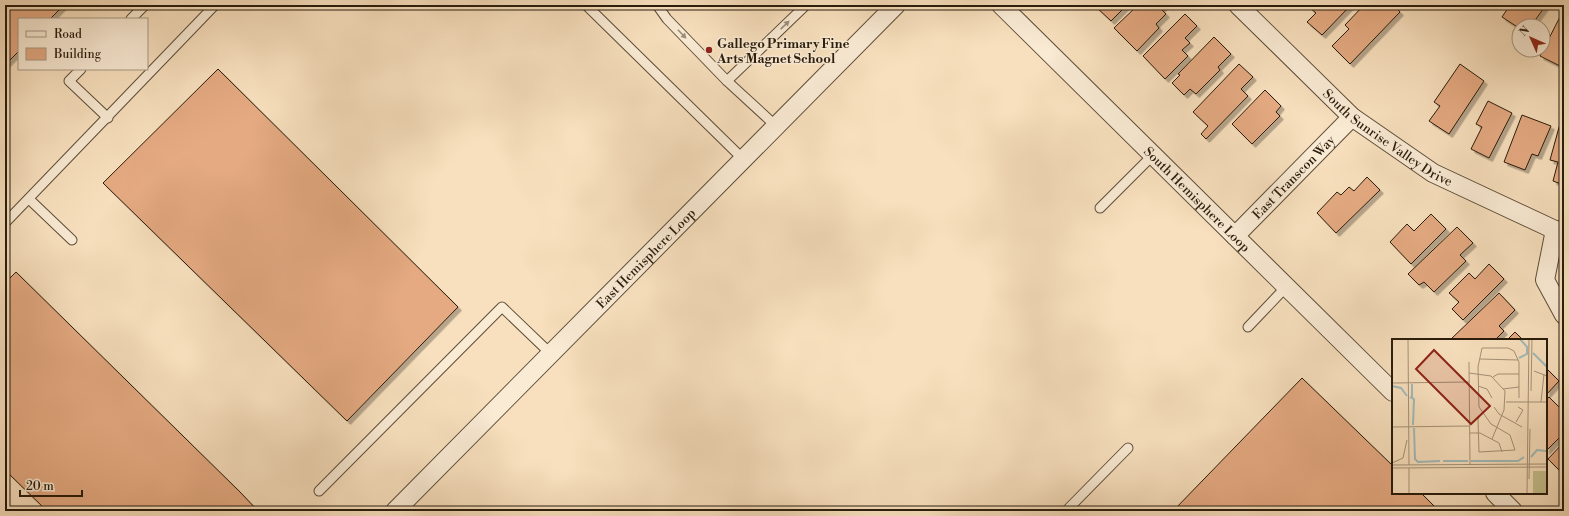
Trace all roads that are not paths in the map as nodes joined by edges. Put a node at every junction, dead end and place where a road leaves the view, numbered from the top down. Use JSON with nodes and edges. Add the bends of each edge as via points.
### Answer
{"nodes":[{"id":1,"x":145,"y":5,"type":"edge"},
{"id":2,"x":215,"y":5,"type":"edge"},
{"id":3,"x":586,"y":5,"type":"edge"},
{"id":4,"x":657,"y":5,"type":"edge"},
{"id":5,"x":806,"y":5,"type":"edge"},
{"id":6,"x":896,"y":5,"type":"edge"},
{"id":7,"x":1001,"y":5,"type":"edge"},
{"id":8,"x":1238,"y":5,"type":"edge"},
{"id":9,"x":132,"y":18,"type":"edge"},
{"id":10,"x":80,"y":70,"type":"edge"},
{"id":11,"x":727,"y":81,"type":"junction"},
{"id":12,"x":1352,"y":117,"type":"junction"},
{"id":13,"x":108,"y":118,"type":"junction"},
{"id":14,"x":776,"y":126,"type":"junction"},
{"id":15,"x":1153,"y":155,"type":"junction"},
{"id":16,"x":743,"y":159,"type":"junction"},
{"id":17,"x":29,"y":199,"type":"junction"},
{"id":18,"x":1100,"y":208,"type":"dead end"},
{"id":19,"x":5,"y":223,"type":"edge"},
{"id":20,"x":1559,"y":230,"type":"edge"},
{"id":21,"x":1235,"y":236,"type":"junction"},
{"id":22,"x":72,"y":240,"type":"dead end"},
{"id":23,"x":1286,"y":287,"type":"junction"},
{"id":24,"x":1564,"y":315,"type":"edge"},
{"id":25,"x":1248,"y":327,"type":"dead end"},
{"id":26,"x":551,"y":354,"type":"junction"},
{"id":27,"x":1392,"y":391,"type":"edge"},
{"id":28,"x":1128,"y":448,"type":"dead end"},
{"id":29,"x":319,"y":491,"type":"dead end"},
{"id":30,"x":1496,"y":494,"type":"edge"},
{"id":31,"x":395,"y":511,"type":"edge"},
{"id":32,"x":1066,"y":511,"type":"edge"},
{"id":33,"x":1513,"y":511,"type":"edge"}],
"edges":[{"from":1,"to":9,"type":"lane"},
{"from":2,"to":13,"type":"lane"},
{"from":3,"to":16,"type":"lane"},
{"from":4,"to":11,"type":"lane","one_way":true,"via":[[667,19]]},
{"from":11,"to":5,"type":"lane","one_way":true},
{"from":6,"to":14,"type":"street","name":"East Hemisphere Loop"},
{"from":7,"to":15,"type":"street","name":"South Hemisphere Loop"},
{"from":8,"to":12,"type":"street","name":"South Sunrise Valley Drive"},
{"from":10,"to":13,"type":"lane","via":[[69,81]]},
{"from":11,"to":14,"type":"lane"},
{"from":12,"to":20,"type":"street","name":"South Sunrise Valley Drive","via":[[1433,173]]},
{"from":12,"to":21,"type":"street","name":"East Transcon Way"},
{"from":13,"to":17,"type":"lane"},
{"from":14,"to":16,"type":"street","name":"East Hemisphere Loop"},
{"from":15,"to":18,"type":"lane"},
{"from":15,"to":21,"type":"street","name":"South Hemisphere Loop"},
{"from":16,"to":26,"type":"street","name":"East Hemisphere Loop"},
{"from":17,"to":19,"type":"lane"},
{"from":17,"to":22,"type":"lane"},
{"from":20,"to":24,"type":"street","via":[[1544,280]]},
{"from":21,"to":23,"type":"street","name":"South Hemisphere Loop"},
{"from":23,"to":25,"type":"lane"},
{"from":23,"to":27,"type":"street","name":"South Hemisphere Loop"},
{"from":26,"to":29,"type":"lane","via":[[502,307]]},
{"from":26,"to":31,"type":"street","name":"East Hemisphere Loop"},
{"from":28,"to":32,"type":"lane"},
{"from":30,"to":33,"type":"street"}]}
